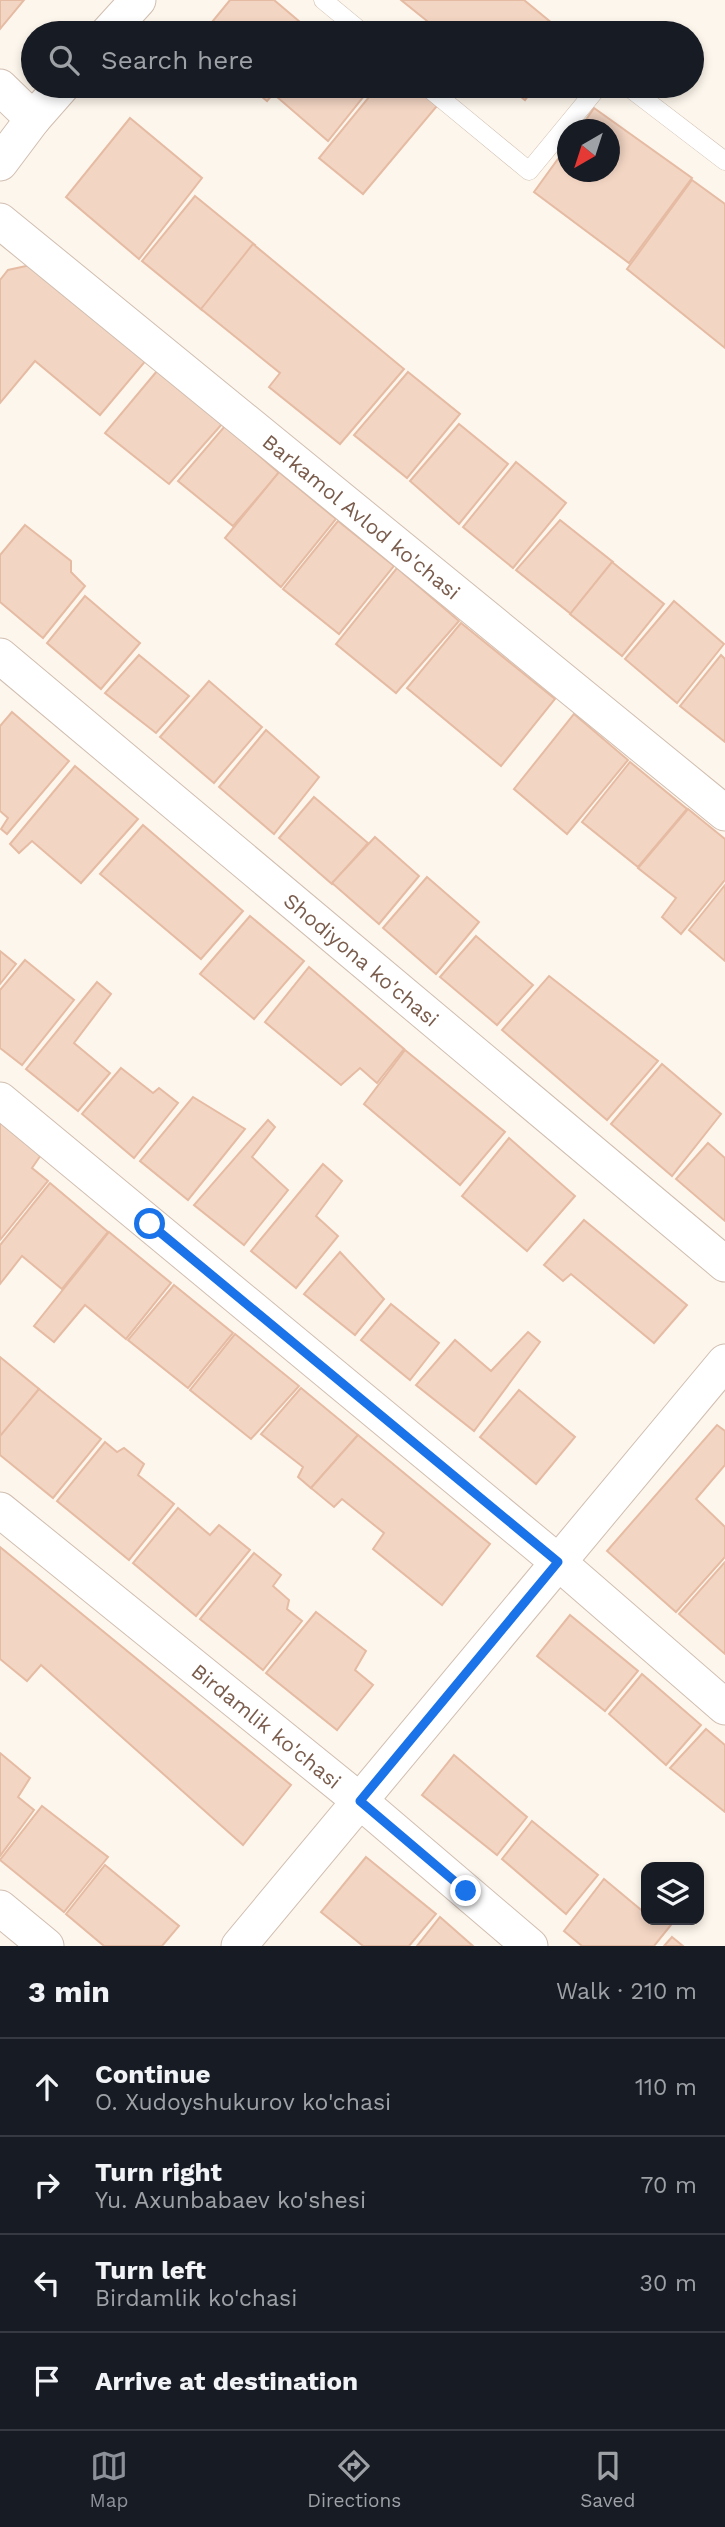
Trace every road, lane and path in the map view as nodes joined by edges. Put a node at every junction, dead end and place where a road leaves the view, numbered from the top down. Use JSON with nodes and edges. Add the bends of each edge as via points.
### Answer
{"nodes":[{"id":1,"x":138,"y":0,"type":"edge"},
{"id":2,"x":323,"y":0,"type":"edge"},
{"id":3,"x":119,"y":21,"type":"edge"},
{"id":4,"x":348,"y":21,"type":"edge"},
{"id":5,"x":0,"y":87,"type":"edge"},
{"id":6,"x":52,"y":98,"type":"edge"},
{"id":7,"x":440,"y":98,"type":"edge"},
{"id":8,"x":588,"y":98,"type":"edge"},
{"id":9,"x":643,"y":98,"type":"edge"},
{"id":10,"x":33,"y":120,"type":"junction"},
{"id":11,"x":725,"y":160,"type":"edge"},
{"id":12,"x":0,"y":163,"type":"edge"},
{"id":13,"x":0,"y":221,"type":"edge"},
{"id":14,"x":0,"y":656,"type":"edge"},
{"id":15,"x":725,"y":813,"type":"edge"},
{"id":16,"x":0,"y":1100,"type":"edge"},
{"id":17,"x":725,"y":1265,"type":"edge"},
{"id":18,"x":725,"y":1362,"type":"edge"},
{"id":19,"x":0,"y":1510,"type":"edge"},
{"id":20,"x":558,"y":1562,"type":"junction"},
{"id":21,"x":725,"y":1707,"type":"edge"},
{"id":22,"x":360,"y":1801,"type":"junction"},
{"id":23,"x":0,"y":1908,"type":"edge"},
{"id":24,"x":47,"y":1946,"type":"edge"},
{"id":25,"x":239,"y":1946,"type":"edge"},
{"id":26,"x":530,"y":1946,"type":"edge"}],
"edges":[{"from":1,"to":3,"type":"street"},
{"from":2,"to":4,"type":"lane"},
{"from":5,"to":10,"type":"street"},
{"from":6,"to":10,"type":"street"},
{"from":7,"to":8,"type":"lane","via":[[529,172]]},
{"from":9,"to":11,"type":"lane"},
{"from":10,"to":12,"type":"street"},
{"from":13,"to":15,"type":"street","name":"Barkamol Avlod ko'chasi"},
{"from":14,"to":17,"type":"street","name":"Shodiyona ko'chasi"},
{"from":16,"to":20,"type":"street"},
{"from":18,"to":20,"type":"street"},
{"from":19,"to":22,"type":"street","name":"Birdamlik ko'chasi"},
{"from":20,"to":21,"type":"street"},
{"from":20,"to":22,"type":"street"},
{"from":22,"to":25,"type":"street"},
{"from":22,"to":26,"type":"street","name":"Birdamlik ko'chasi"},
{"from":23,"to":24,"type":"street"}]}
